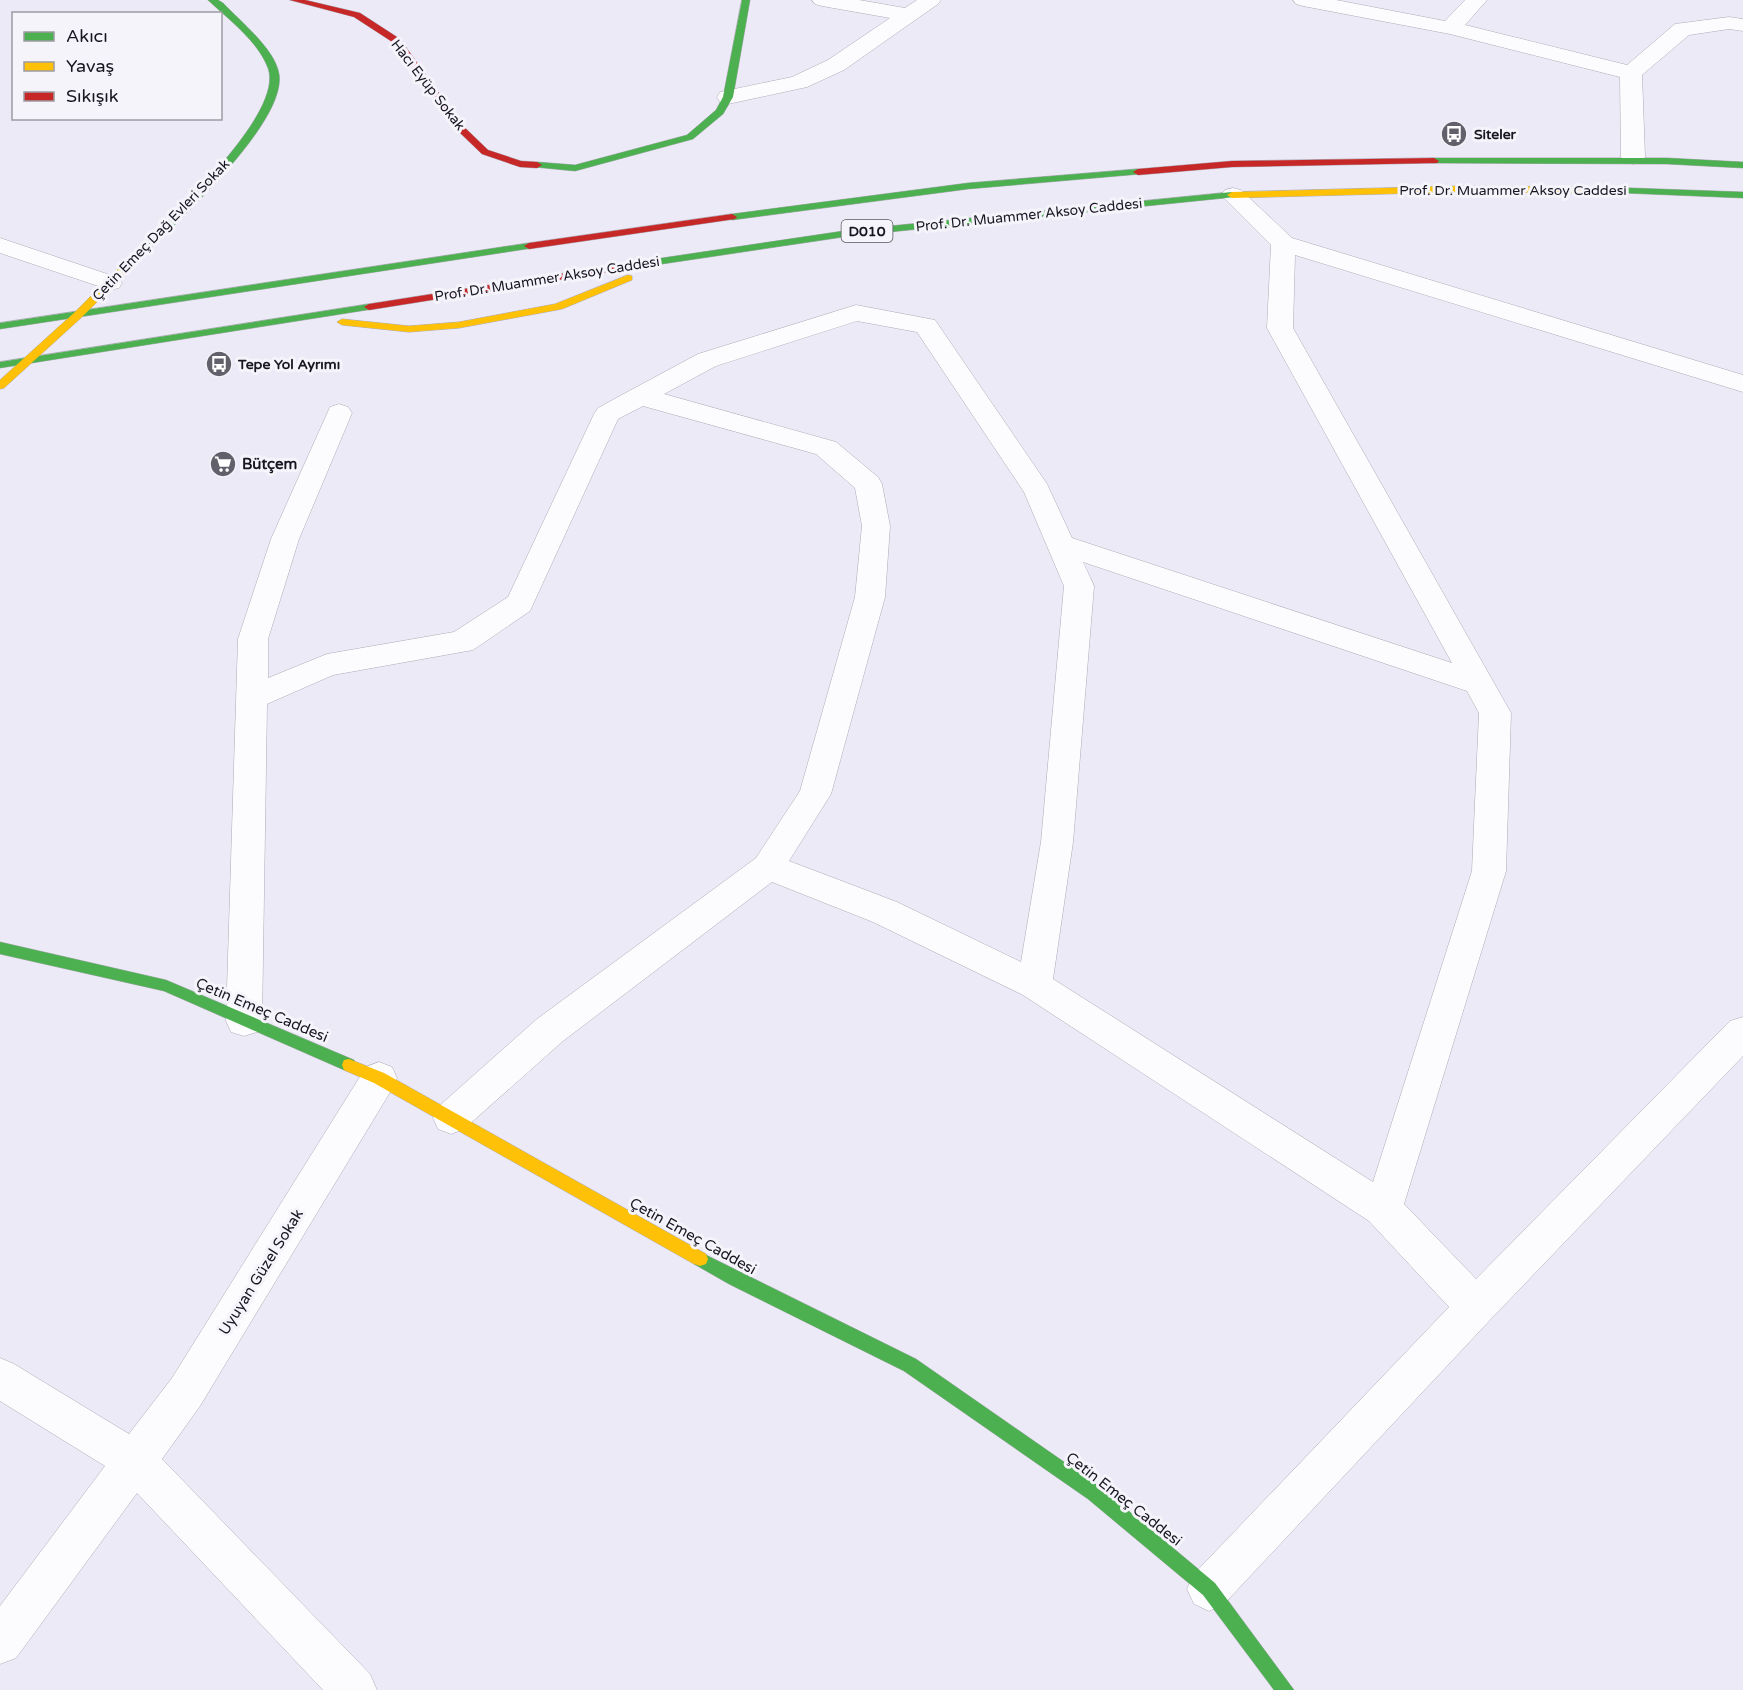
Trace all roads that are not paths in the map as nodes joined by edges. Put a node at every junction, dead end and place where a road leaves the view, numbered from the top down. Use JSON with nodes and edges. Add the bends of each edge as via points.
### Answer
{"nodes":[{"id":1,"x":212,"y":0,"type":"edge"},
{"id":2,"x":294,"y":0,"type":"edge"},
{"id":3,"x":746,"y":0,"type":"edge"},
{"id":4,"x":822,"y":0,"type":"edge"},
{"id":5,"x":931,"y":0,"type":"edge"},
{"id":6,"x":1303,"y":0,"type":"edge"},
{"id":7,"x":1477,"y":0,"type":"edge"},
{"id":8,"x":909,"y":15,"type":"junction"},
{"id":9,"x":1743,"y":25,"type":"edge"},
{"id":10,"x":1450,"y":28,"type":"junction"},
{"id":11,"x":1631,"y":73,"type":"junction"},
{"id":12,"x":728,"y":98,"type":"junction"},
{"id":13,"x":1540,"y":147,"type":"dead end"},
{"id":14,"x":1322,"y":148,"type":"dead end"},
{"id":15,"x":1633,"y":157,"type":"junction"},
{"id":16,"x":1667,"y":161,"type":"junction"},
{"id":17,"x":1232,"y":164,"type":"junction"},
{"id":18,"x":1743,"y":165,"type":"edge"},
{"id":19,"x":1684,"y":192,"type":"junction"},
{"id":20,"x":1283,"y":193,"type":"junction"},
{"id":21,"x":1233,"y":195,"type":"junction"},
{"id":22,"x":1743,"y":195,"type":"edge"},
{"id":23,"x":1426,"y":204,"type":"dead end"},
{"id":24,"x":1530,"y":204,"type":"dead end"},
{"id":25,"x":505,"y":235,"type":"dead end"},
{"id":26,"x":591,"y":237,"type":"junction"},
{"id":27,"x":1283,"y":243,"type":"junction"},
{"id":28,"x":0,"y":245,"type":"edge"},
{"id":29,"x":673,"y":259,"type":"junction"},
{"id":30,"x":280,"y":269,"type":"dead end"},
{"id":31,"x":110,"y":283,"type":"junction"},
{"id":32,"x":220,"y":293,"type":"junction"},
{"id":33,"x":79,"y":314,"type":"junction"},
{"id":34,"x":292,"y":318,"type":"junction"},
{"id":35,"x":0,"y":326,"type":"edge"},
{"id":36,"x":30,"y":360,"type":"junction"},
{"id":37,"x":0,"y":365,"type":"edge"},
{"id":38,"x":1743,"y":384,"type":"edge"},
{"id":39,"x":0,"y":386,"type":"edge"},
{"id":40,"x":640,"y":396,"type":"junction"},
{"id":41,"x":339,"y":413,"type":"dead end"},
{"id":42,"x":1060,"y":544,"type":"junction"},
{"id":43,"x":1478,"y":683,"type":"junction"},
{"id":44,"x":252,"y":698,"type":"junction"},
{"id":45,"x":768,"y":867,"type":"junction"},
{"id":46,"x":0,"y":948,"type":"edge"},
{"id":47,"x":1035,"y":985,"type":"junction"},
{"id":48,"x":244,"y":1021,"type":"junction"},
{"id":49,"x":1743,"y":1032,"type":"edge"},
{"id":50,"x":379,"y":1078,"type":"junction"},
{"id":51,"x":451,"y":1118,"type":"junction"},
{"id":52,"x":1383,"y":1209,"type":"junction"},
{"id":53,"x":1476,"y":1307,"type":"junction"},
{"id":54,"x":0,"y":1378,"type":"edge"},
{"id":55,"x":135,"y":1461,"type":"junction"},
{"id":56,"x":1209,"y":1589,"type":"junction"},
{"id":57,"x":0,"y":1642,"type":"edge"},
{"id":58,"x":354,"y":1690,"type":"edge"},
{"id":59,"x":1285,"y":1690,"type":"edge"}],
"edges":[{"from":1,"to":31,"type":"main road","name":"Çetin Emeç Dağ Evleri Sokak","via":[[271,61],[276,78],[270,103],[225,168]]},
{"from":2,"to":12,"type":"main road","name":"Hacı Eyüp Sokak","via":[[357,15],[397,41],[458,126],[485,152],[520,164],[575,168],[690,137],[720,112]]},
{"from":3,"to":12,"type":"main road","name":"Hacı Eyüp Sokak"},
{"from":4,"to":8,"type":"street"},
{"from":5,"to":8,"type":"street"},
{"from":6,"to":10,"type":"street"},
{"from":7,"to":10,"type":"street"},
{"from":8,"to":12,"type":"street","via":[[836,65],[799,82]]},
{"from":9,"to":11,"type":"street","via":[[1683,29]]},
{"from":10,"to":11,"type":"street"},
{"from":11,"to":15,"type":"street"},
{"from":13,"to":15,"type":"main road"},
{"from":14,"to":17,"type":"main road"},
{"from":15,"to":16,"type":"main road"},
{"from":16,"to":17,"type":"main road","name":"Prof. Dr. Muammer Aksoy Caddesi","number":"D010"},
{"from":16,"to":18,"type":"main road","name":"Prof. Dr. Muammer Aksoy Caddesi","number":"D010"},
{"from":17,"to":26,"type":"main road","name":"Prof. Dr. Muammer Aksoy Caddesi","number":"D010","via":[[968,186]]},
{"from":19,"to":20,"type":"main road","name":"Prof. Dr. Muammer Aksoy Caddesi","number":"D010","via":[[1460,189]]},
{"from":19,"to":22,"type":"main road","name":"Prof. Dr. Muammer Aksoy Caddesi","number":"D010"},
{"from":19,"to":24,"type":"main road"},
{"from":20,"to":21,"type":"main road","name":"Prof. Dr. Muammer Aksoy Caddesi","number":"D010"},
{"from":20,"to":23,"type":"main road","via":[[1334,202]]},
{"from":21,"to":27,"type":"street"},
{"from":21,"to":29,"type":"main road","name":"Prof. Dr. Muammer Aksoy Caddesi","number":"D010","via":[[850,233]]},
{"from":25,"to":26,"type":"main road"},
{"from":26,"to":32,"type":"main road","name":"Prof. Dr. Muammer Aksoy Caddesi","number":"D010"},
{"from":27,"to":38,"type":"street"},
{"from":27,"to":43,"type":"street","via":[[1280,328]]},
{"from":28,"to":31,"type":"street"},
{"from":29,"to":34,"type":"main road","name":"Prof. Dr. Muammer Aksoy Caddesi","number":"D010"},
{"from":29,"to":34,"type":"main road","via":[[558,307],[459,325],[408,329]]},
{"from":30,"to":32,"type":"main road"},
{"from":31,"to":33,"type":"main road","name":"Çetin Emeç Dağ Evleri Sokak"},
{"from":32,"to":33,"type":"main road","name":"Prof. Dr. Muammer Aksoy Caddesi","number":"D010"},
{"from":33,"to":35,"type":"main road","name":"Prof. Dr. Muammer Aksoy Caddesi","number":"D010"},
{"from":33,"to":36,"type":"main road"},
{"from":34,"to":36,"type":"main road","name":"Prof. Dr. Muammer Aksoy Caddesi","number":"D010"},
{"from":36,"to":37,"type":"main road","name":"Prof. Dr. Muammer Aksoy Caddesi","number":"D010"},
{"from":36,"to":39,"type":"main road"},
{"from":40,"to":42,"type":"street","via":[[707,360],[856,313],[926,326],[1036,491]]},
{"from":40,"to":44,"type":"street","via":[[607,414],[520,604],[462,642],[327,665]]},
{"from":40,"to":45,"type":"street","via":[[826,448],[868,484],[876,526],[870,597],[815,794]]},
{"from":41,"to":44,"type":"street","via":[[285,539],[253,639]]},
{"from":42,"to":43,"type":"street"},
{"from":42,"to":47,"type":"street","via":[[1079,586],[1057,842]]},
{"from":43,"to":52,"type":"street","via":[[1494,713],[1489,872]]},
{"from":44,"to":48,"type":"street"},
{"from":45,"to":47,"type":"street","via":[[885,912]]},
{"from":45,"to":51,"type":"street","via":[[550,1029]]},
{"from":46,"to":48,"type":"main road","name":"Çetin Emeç Caddesi","via":[[166,986]]},
{"from":47,"to":52,"type":"street"},
{"from":48,"to":50,"type":"main road","name":"Çetin Emeç Caddesi"},
{"from":49,"to":53,"type":"street"},
{"from":50,"to":51,"type":"main road","name":"Çetin Emeç Caddesi"},
{"from":50,"to":55,"type":"street","name":"Uyuyan Güzel Sokak","via":[[186,1392]]},
{"from":51,"to":56,"type":"main road","name":"Çetin Emeç Caddesi","via":[[735,1279],[910,1365],[1094,1493]]},
{"from":52,"to":53,"type":"street"},
{"from":53,"to":56,"type":"street"},
{"from":54,"to":55,"type":"street"},
{"from":55,"to":57,"type":"street","name":"Uyuyan Güzel Sokak"},
{"from":55,"to":58,"type":"street"},
{"from":56,"to":59,"type":"main road","name":"Çetin Emeç Caddesi"}]}
